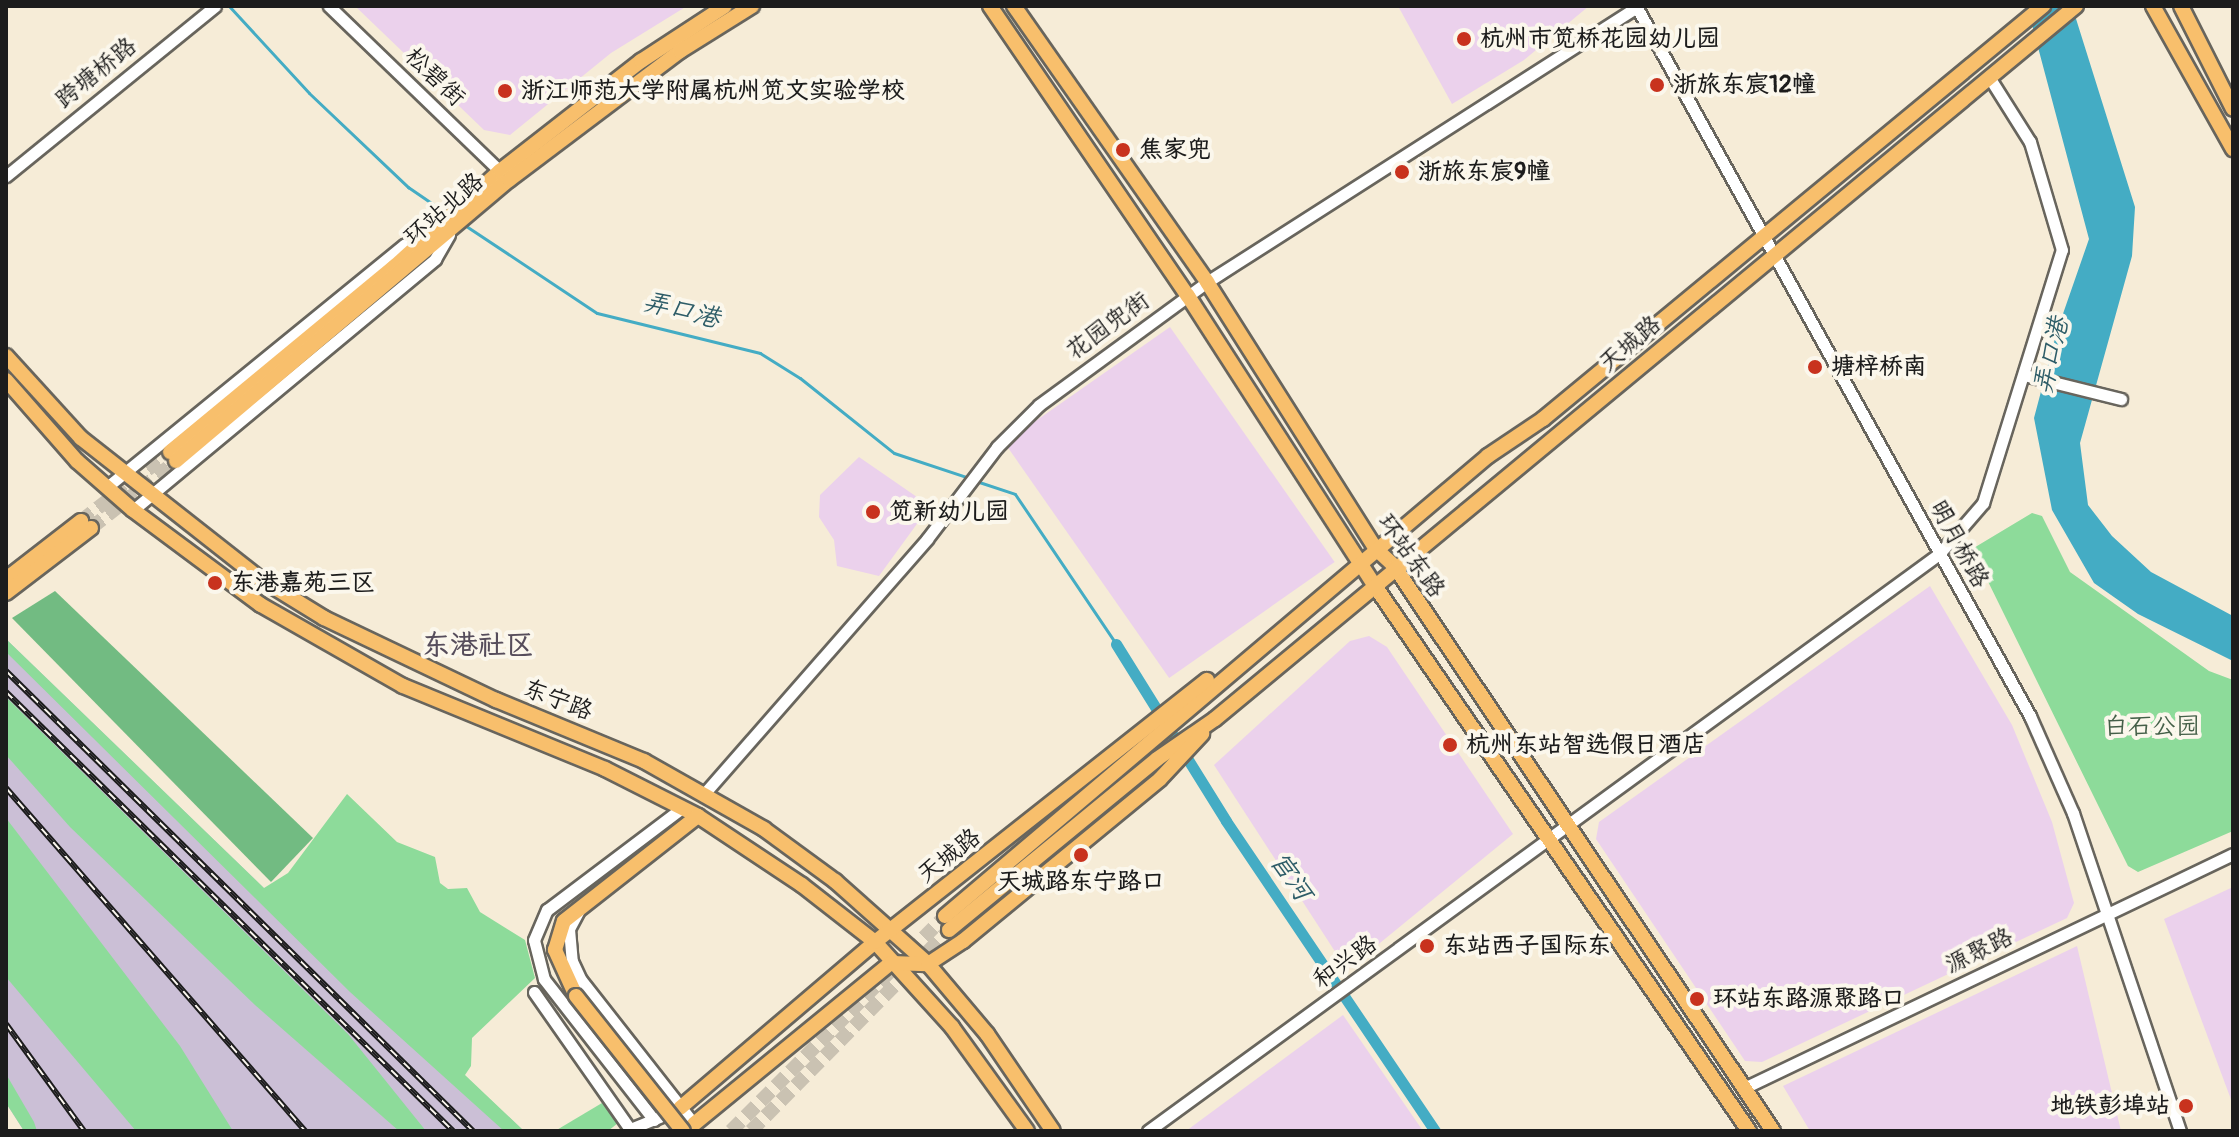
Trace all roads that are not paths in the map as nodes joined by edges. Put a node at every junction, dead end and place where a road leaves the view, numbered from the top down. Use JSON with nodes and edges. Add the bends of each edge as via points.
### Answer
{"nodes":[{"id":1,"x":329,"y":6,"type":"edge"},
{"id":2,"x":725,"y":6,"type":"edge"},
{"id":3,"x":752,"y":6,"type":"edge"},
{"id":4,"x":990,"y":6,"type":"edge"},
{"id":5,"x":1014,"y":6,"type":"edge"},
{"id":6,"x":1637,"y":6,"type":"edge"},
{"id":7,"x":2043,"y":6,"type":"edge"},
{"id":8,"x":2076,"y":6,"type":"edge"},
{"id":9,"x":2153,"y":6,"type":"edge"},
{"id":10,"x":2181,"y":6,"type":"edge"},
{"id":11,"x":210,"y":10,"type":"edge"},
{"id":12,"x":1989,"y":77,"type":"junction"},
{"id":13,"x":2233,"y":109,"type":"edge"},
{"id":14,"x":2233,"y":149,"type":"edge"},
{"id":15,"x":6,"y":176,"type":"edge"},
{"id":16,"x":504,"y":176,"type":"junction"},
{"id":17,"x":434,"y":228,"type":"junction"},
{"id":18,"x":1764,"y":234,"type":"junction"},
{"id":19,"x":449,"y":235,"type":"junction"},
{"id":20,"x":1776,"y":252,"type":"junction"},
{"id":21,"x":1207,"y":282,"type":"junction"},
{"id":22,"x":1188,"y":296,"type":"junction"},
{"id":23,"x":6,"y":356,"type":"edge"},
{"id":24,"x":2024,"y":375,"type":"junction"},
{"id":25,"x":6,"y":380,"type":"edge"},
{"id":26,"x":2121,"y":399,"type":"dead end"},
{"id":27,"x":126,"y":470,"type":"junction"},
{"id":28,"x":107,"y":487,"type":"junction"},
{"id":29,"x":152,"y":495,"type":"junction"},
{"id":30,"x":133,"y":510,"type":"junction"},
{"id":31,"x":1376,"y":549,"type":"junction"},
{"id":32,"x":1939,"y":554,"type":"junction"},
{"id":33,"x":1363,"y":566,"type":"junction"},
{"id":34,"x":1395,"y":567,"type":"junction"},
{"id":35,"x":6,"y":579,"type":"edge"},
{"id":36,"x":1375,"y":586,"type":"junction"},
{"id":37,"x":6,"y":593,"type":"edge"},
{"id":38,"x":1215,"y":719,"type":"junction"},
{"id":39,"x":1147,"y":734,"type":"junction"},
{"id":40,"x":703,"y":795,"type":"junction"},
{"id":41,"x":682,"y":808,"type":"junction"},
{"id":42,"x":698,"y":816,"type":"junction"},
{"id":43,"x":1565,"y":826,"type":"junction"},
{"id":44,"x":1549,"y":842,"type":"junction"},
{"id":45,"x":2233,"y":854,"type":"edge"},
{"id":46,"x":581,"y":905,"type":"junction"},
{"id":47,"x":2108,"y":914,"type":"junction"},
{"id":48,"x":891,"y":930,"type":"junction"},
{"id":49,"x":875,"y":942,"type":"junction"},
{"id":50,"x":891,"y":963,"type":"junction"},
{"id":51,"x":928,"y":964,"type":"junction"},
{"id":52,"x":534,"y":992,"type":"dead end"},
{"id":53,"x":1744,"y":1088,"type":"junction"},
{"id":54,"x":680,"y":1108,"type":"junction"},
{"id":55,"x":654,"y":1120,"type":"junction"},
{"id":56,"x":689,"y":1127,"type":"edge"},
{"id":57,"x":1027,"y":1131,"type":"edge"},
{"id":58,"x":1053,"y":1131,"type":"edge"},
{"id":59,"x":1148,"y":1131,"type":"edge"},
{"id":60,"x":1749,"y":1131,"type":"edge"},
{"id":61,"x":1773,"y":1131,"type":"edge"},
{"id":62,"x":2180,"y":1131,"type":"edge"}],
"edges":[{"from":1,"to":16,"type":"street","name":"松碧街"},
{"from":2,"to":16,"type":"main road","name":"环站北路","via":[[641,61]]},
{"from":3,"to":16,"type":"main road","name":"环站北路"},
{"from":4,"to":22,"type":"main road","name":"环站东路"},
{"from":5,"to":21,"type":"main road","name":"环站东路"},
{"from":6,"to":18,"type":"street","name":"明月桥路"},
{"from":6,"to":21,"type":"street","name":"花园兜街"},
{"from":7,"to":18,"type":"main road","name":"天城路"},
{"from":8,"to":12,"type":"main road","name":"天城路"},
{"from":9,"to":14,"type":"main road"},
{"from":10,"to":13,"type":"main road"},
{"from":11,"to":15,"type":"street","name":"跨塘桥路"},
{"from":12,"to":20,"type":"main road","name":"天城路"},
{"from":12,"to":24,"type":"street","name":"和兴路","via":[[2030,142],[2062,250]]},
{"from":16,"to":17,"type":"main road","name":"环站北路","via":[[477,189]]},
{"from":16,"to":19,"type":"main road","name":"环站北路","via":[[491,199]]},
{"from":17,"to":19,"type":"main road","name":"环站北路","via":[[173,456]]},
{"from":17,"to":27,"type":"street","via":[[404,245]]},
{"from":18,"to":20,"type":"street","name":"明月桥路"},
{"from":18,"to":31,"type":"main road","name":"天城路","via":[[1543,419],[1488,456]]},
{"from":19,"to":29,"type":"street","via":[[435,259]]},
{"from":20,"to":32,"type":"street","name":"明月桥路"},
{"from":20,"to":34,"type":"main road","name":"天城路"},
{"from":21,"to":22,"type":"street","name":"花园兜街"},
{"from":21,"to":31,"type":"main road","name":"环站东路"},
{"from":22,"to":33,"type":"main road","name":"环站东路"},
{"from":22,"to":40,"type":"street","name":"花园兜街","via":[[1039,405],[997,447]]},
{"from":23,"to":27,"type":"main road","name":"东宁路","via":[[81,438]]},
{"from":24,"to":26,"type":"street"},
{"from":24,"to":32,"type":"street","name":"和兴路","via":[[1983,503]]},
{"from":25,"to":28,"type":"main road","name":"东宁路"},
{"from":27,"to":28,"type":"street"},
{"from":27,"to":29,"type":"main road","name":"东宁路"},
{"from":28,"to":30,"type":"main road","name":"东宁路"},
{"from":29,"to":30,"type":"street"},
{"from":29,"to":40,"type":"main road","name":"东宁路","via":[[259,578],[324,618],[496,700],[644,761]]},
{"from":30,"to":41,"type":"main road","name":"东宁路","via":[[261,605],[403,686],[605,769]]},
{"from":31,"to":33,"type":"main road","name":"天城路"},
{"from":31,"to":34,"type":"main road","name":"环站东路"},
{"from":32,"to":43,"type":"street","name":"和兴路"},
{"from":32,"to":47,"type":"street","name":"明月桥路","via":[[2030,716],[2073,813]]},
{"from":33,"to":36,"type":"main road","name":"环站东路"},
{"from":33,"to":39,"type":"main road","name":"天城路"},
{"from":34,"to":36,"type":"main road","name":"天城路"},
{"from":34,"to":43,"type":"main road","name":"环站东路"},
{"from":35,"to":37,"type":"main road","via":[[86,524]]},
{"from":36,"to":38,"type":"main road","name":"天城路"},
{"from":36,"to":44,"type":"main road","name":"环站东路"},
{"from":38,"to":39,"type":"main road","name":"天城路","via":[[947,923]]},
{"from":38,"to":51,"type":"main road","name":"天城路","via":[[1169,770]]},
{"from":39,"to":48,"type":"main road","name":"天城路"},
{"from":40,"to":48,"type":"main road","name":"东宁路","via":[[764,829]]},
{"from":41,"to":42,"type":"main road","name":"东宁路"},
{"from":41,"to":55,"type":"street","via":[[547,910],[534,940],[544,979]]},
{"from":42,"to":46,"type":"main road"},
{"from":42,"to":49,"type":"main road","name":"东宁路"},
{"from":43,"to":44,"type":"street","name":"和兴路"},
{"from":43,"to":53,"type":"main road","name":"环站东路"},
{"from":44,"to":59,"type":"street","name":"和兴路"},
{"from":44,"to":60,"type":"main road","name":"环站东路"},
{"from":45,"to":47,"type":"street","name":"源聚路"},
{"from":46,"to":54,"type":"street","via":[[569,929],[572,961],[581,980]]},
{"from":46,"to":56,"type":"main road","bridge":true,"via":[[564,921],[555,950],[576,996]]},
{"from":47,"to":53,"type":"street","name":"源聚路"},
{"from":47,"to":62,"type":"street","name":"明月桥路"},
{"from":48,"to":49,"type":"main road","name":"天城路"},
{"from":48,"to":51,"type":"main road","name":"东宁路"},
{"from":49,"to":50,"type":"main road","name":"东宁路"},
{"from":49,"to":54,"type":"main road","name":"天城路"},
{"from":50,"to":51,"type":"main road"},
{"from":50,"to":56,"type":"main road"},
{"from":50,"to":57,"type":"main road","name":"东宁路","via":[[952,1027]]},
{"from":51,"to":58,"type":"main road","name":"东宁路","via":[[987,1034]]},
{"from":52,"to":55,"type":"street","via":[[630,1129]]},
{"from":53,"to":61,"type":"main road","name":"环站东路"},
{"from":54,"to":55,"type":"street"},
{"from":54,"to":56,"type":"street"}]}
